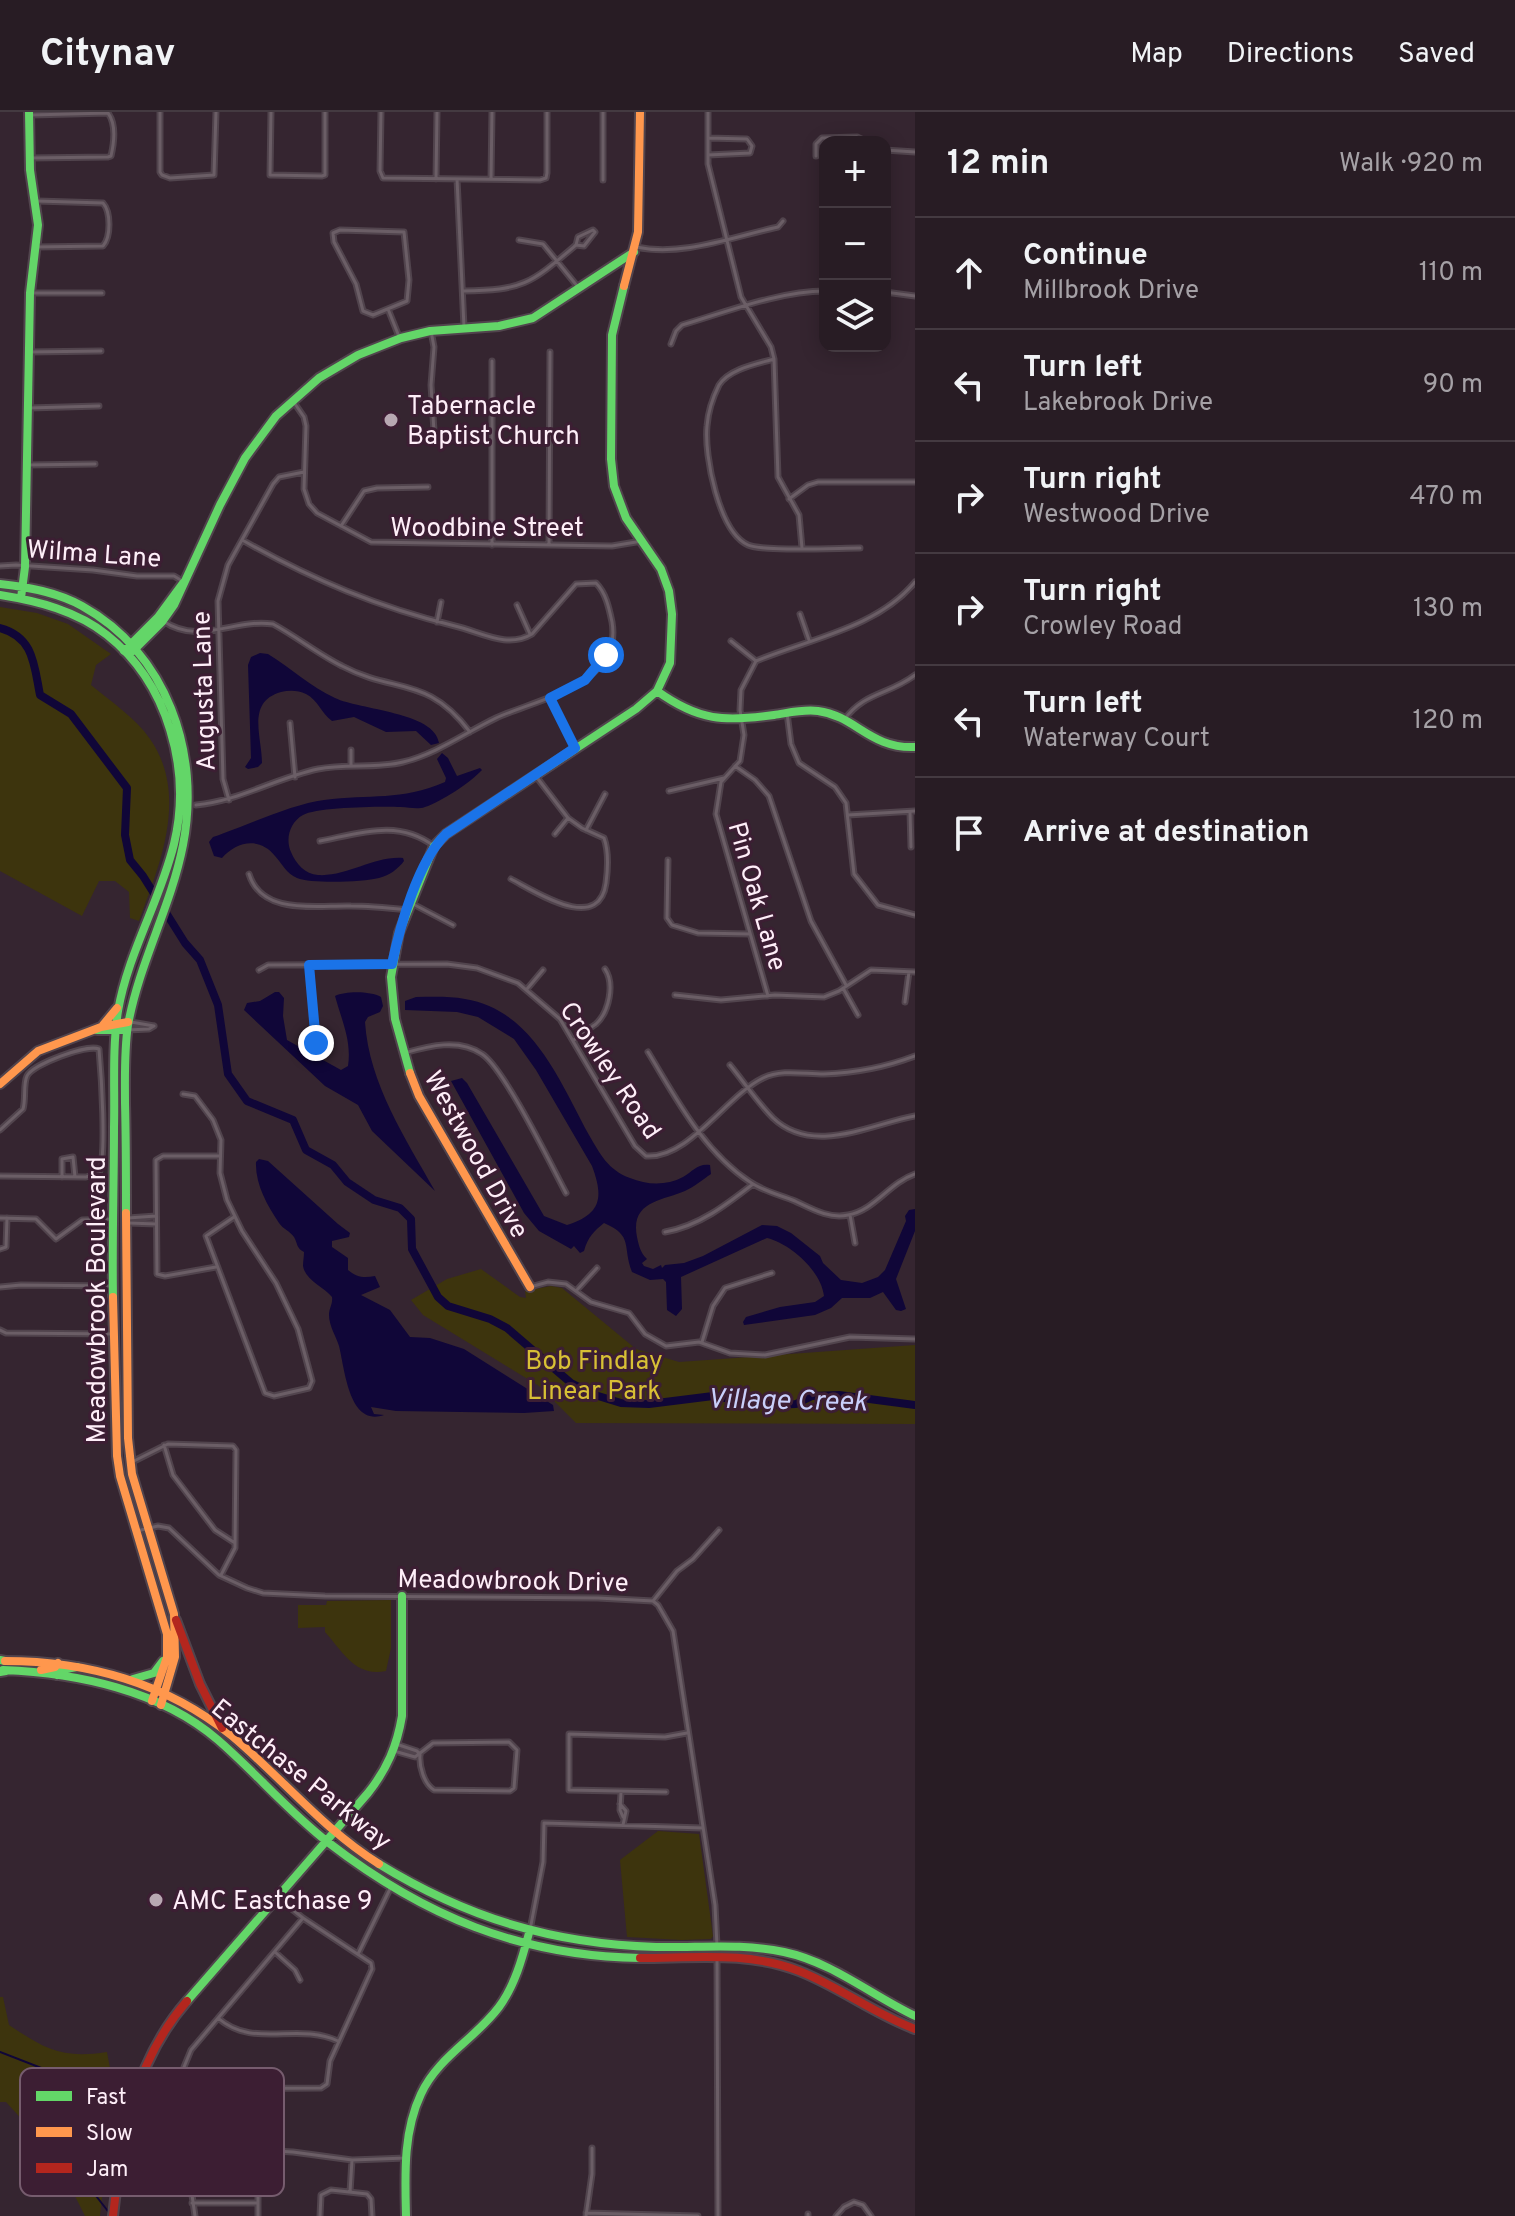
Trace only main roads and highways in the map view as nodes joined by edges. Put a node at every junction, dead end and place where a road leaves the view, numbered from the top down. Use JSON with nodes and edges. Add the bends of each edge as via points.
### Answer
{"nodes":[{"id":1,"x":640,"y":112,"type":"edge"},
{"id":2,"x":29,"y":113,"type":"edge"},
{"id":3,"x":635,"y":249,"type":"junction"},
{"id":4,"x":610,"y":267,"type":"junction"},
{"id":5,"x":628,"y":270,"type":"junction"},
{"id":6,"x":184,"y":582,"type":"junction"},
{"id":7,"x":0,"y":584,"type":"edge"},
{"id":8,"x":23,"y":586,"type":"junction"},
{"id":9,"x":0,"y":595,"type":"edge"},
{"id":10,"x":21,"y":598,"type":"junction"},
{"id":11,"x":130,"y":650,"type":"junction"},
{"id":12,"x":657,"y":691,"type":"junction"},
{"id":13,"x":915,"y":747,"type":"edge"},
{"id":14,"x":119,"y":1004,"type":"junction"},
{"id":15,"x":127,"y":1026,"type":"junction"},
{"id":16,"x":116,"y":1027,"type":"junction"},
{"id":17,"x":98,"y":1028,"type":"junction"},
{"id":18,"x":0,"y":1084,"type":"edge"},
{"id":19,"x":114,"y":1219,"type":"junction"},
{"id":20,"x":126,"y":1220,"type":"junction"},
{"id":21,"x":530,"y":1287,"type":"road end"},
{"id":22,"x":115,"y":1334,"type":"junction"},
{"id":23,"x":126,"y":1334,"type":"junction"},
{"id":24,"x":130,"y":1463,"type":"junction"},
{"id":25,"x":118,"y":1466,"type":"junction"},
{"id":26,"x":402,"y":1596,"type":"road end"},
{"id":27,"x":174,"y":1614,"type":"junction"},
{"id":28,"x":167,"y":1653,"type":"junction"},
{"id":29,"x":58,"y":1663,"type":"junction"},
{"id":30,"x":2,"y":1666,"type":"edge"},
{"id":31,"x":78,"y":1667,"type":"junction"},
{"id":32,"x":40,"y":1670,"type":"junction"},
{"id":33,"x":57,"y":1675,"type":"junction"},
{"id":34,"x":121,"y":1678,"type":"junction"},
{"id":35,"x":160,"y":1693,"type":"junction"},
{"id":36,"x":156,"y":1703,"type":"junction"},
{"id":37,"x":222,"y":1729,"type":"junction"},
{"id":38,"x":335,"y":1830,"type":"junction"},
{"id":39,"x":326,"y":1841,"type":"junction"},
{"id":40,"x":428,"y":1892,"type":"junction"},
{"id":41,"x":423,"y":1901,"type":"junction"},
{"id":42,"x":529,"y":1933,"type":"junction"},
{"id":43,"x":526,"y":1945,"type":"junction"},
{"id":44,"x":632,"y":1946,"type":"junction"},
{"id":45,"x":756,"y":1947,"type":"junction"},
{"id":46,"x":633,"y":1957,"type":"junction"},
{"id":47,"x":717,"y":1957,"type":"junction"},
{"id":48,"x":915,"y":2016,"type":"edge"},
{"id":49,"x":915,"y":2029,"type":"edge"},
{"id":50,"x":143,"y":2068,"type":"edge"},
{"id":51,"x":115,"y":2196,"type":"edge"},
{"id":52,"x":113,"y":2216,"type":"edge"},
{"id":53,"x":406,"y":2216,"type":"edge"}],
"edges":[{"from":1,"to":3,"type":"main road","via":[[641,197]]},
{"from":2,"to":8,"type":"main road","via":[[36,247],[30,293]]},
{"from":3,"to":4,"type":"main road"},
{"from":3,"to":5,"type":"main road"},
{"from":4,"to":5,"type":"main road"},
{"from":4,"to":6,"type":"main road","via":[[536,317],[431,331],[335,368],[292,400],[243,458]]},
{"from":5,"to":12,"type":"main road","via":[[612,335],[611,459],[616,496],[661,569],[670,602],[670,663]]},
{"from":6,"to":11,"type":"main road"},
{"from":6,"to":11,"type":"main road","via":[[163,621]]},
{"from":7,"to":8,"type":"main road"},
{"from":8,"to":10,"type":"main road"},
{"from":8,"to":11,"type":"main road","via":[[83,607],[123,636]]},
{"from":9,"to":10,"type":"main road"},
{"from":10,"to":11,"type":"main road","via":[[85,621]]},
{"from":11,"to":14,"type":"main road","name":"Meadowbrook Boulevard","via":[[160,703],[180,789],[178,823],[165,873]]},
{"from":11,"to":15,"type":"main road","name":"Meadowbrook Boulevard","via":[[175,714],[185,751],[188,813],[184,843]]},
{"from":12,"to":13,"type":"main road","via":[[699,717],[741,720],[822,712],[878,743]]},
{"from":12,"to":21,"type":"main road","name":"Westwood Drive","via":[[434,846],[392,964],[392,1001],[419,1096]]},
{"from":14,"to":16,"type":"main road","name":"Meadowbrook Boulevard"},
{"from":14,"to":17,"type":"main road"},
{"from":15,"to":16,"type":"main road"},
{"from":15,"to":20,"type":"main road","name":"Meadowbrook Boulevard"},
{"from":16,"to":17,"type":"main road"},
{"from":16,"to":19,"type":"main road","name":"Meadowbrook Boulevard"},
{"from":17,"to":18,"type":"main road","via":[[38,1051]]},
{"from":19,"to":20,"type":"main road"},
{"from":19,"to":22,"type":"main road","name":"Meadowbrook Boulevard"},
{"from":20,"to":23,"type":"main road","name":"Meadowbrook Boulevard"},
{"from":22,"to":23,"type":"main road"},
{"from":22,"to":25,"type":"main road","name":"Meadowbrook Boulevard"},
{"from":23,"to":24,"type":"main road","name":"Meadowbrook Boulevard"},
{"from":24,"to":25,"type":"main road"},
{"from":24,"to":27,"type":"main road","name":"Meadowbrook Boulevard"},
{"from":25,"to":28,"type":"main road","name":"Meadowbrook Boulevard","via":[[162,1614]]},
{"from":26,"to":38,"type":"main road","via":[[403,1705],[395,1747],[387,1767]]},
{"from":27,"to":35,"type":"main road","name":"Meadowbrook Boulevard","via":[[175,1657]]},
{"from":27,"to":37,"type":"main road"},
{"from":28,"to":34,"type":"main road","via":[[160,1669],[149,1676]]},
{"from":28,"to":35,"type":"main road","name":"Meadowbrook Boulevard"},
{"from":29,"to":30,"type":"main road","name":"Eastchase Parkway"},
{"from":29,"to":31,"type":"main road","name":"Eastchase Parkway"},
{"from":29,"to":32,"type":"main road"},
{"from":30,"to":32,"type":"main road","name":"Eastchase Parkway"},
{"from":31,"to":33,"type":"main road"},
{"from":31,"to":34,"type":"main road","name":"Eastchase Parkway"},
{"from":32,"to":33,"type":"main road","name":"Eastchase Parkway"},
{"from":33,"to":36,"type":"main road","name":"Eastchase Parkway","via":[[97,1682]]},
{"from":34,"to":35,"type":"main road","name":"Eastchase Parkway"},
{"from":35,"to":36,"type":"main road","name":"Meadowbrook Boulevard"},
{"from":35,"to":37,"type":"main road","name":"Eastchase Parkway"},
{"from":36,"to":39,"type":"main road","name":"Eastchase Parkway","via":[[202,1727]]},
{"from":37,"to":38,"type":"main road","name":"Eastchase Parkway"},
{"from":38,"to":39,"type":"main road"},
{"from":38,"to":40,"type":"main road","name":"Eastchase Parkway","via":[[371,1859]]},
{"from":39,"to":41,"type":"main road","name":"Eastchase Parkway"},
{"from":39,"to":50,"type":"main road","via":[[173,2017]]},
{"from":40,"to":41,"type":"main road"},
{"from":40,"to":42,"type":"main road","name":"Eastchase Parkway"},
{"from":41,"to":43,"type":"main road","name":"Eastchase Parkway"},
{"from":42,"to":43,"type":"main road"},
{"from":42,"to":44,"type":"main road","name":"Eastchase Parkway"},
{"from":43,"to":46,"type":"main road","name":"Eastchase Parkway"},
{"from":43,"to":53,"type":"main road","via":[[499,2006],[445,2058],[416,2106],[406,2158]]},
{"from":44,"to":45,"type":"main road","name":"Eastchase Parkway"},
{"from":44,"to":46,"type":"main road"},
{"from":45,"to":47,"type":"main road","via":[[725,1950]]},
{"from":45,"to":48,"type":"main road","via":[[803,1956]]},
{"from":46,"to":47,"type":"main road","name":"Eastchase Parkway"},
{"from":47,"to":49,"type":"main road","via":[[778,1963],[810,1974]]},
{"from":51,"to":52,"type":"main road"}]}
